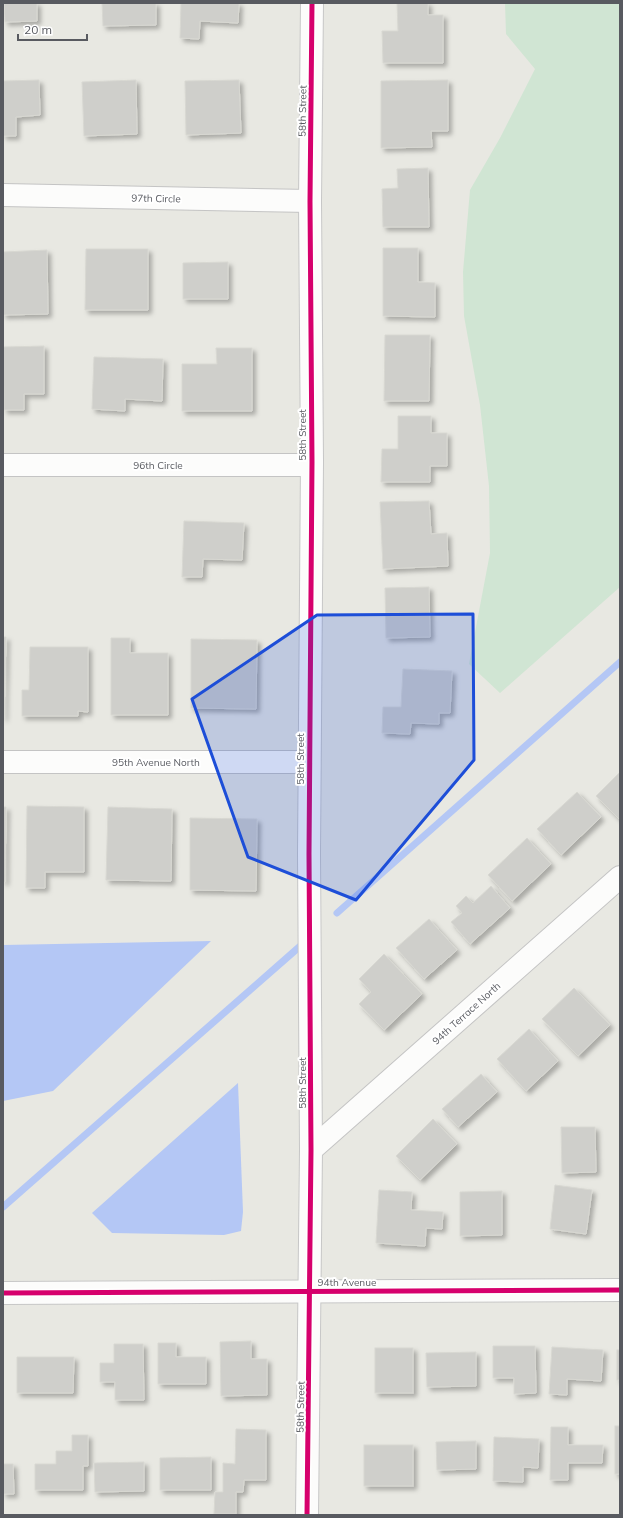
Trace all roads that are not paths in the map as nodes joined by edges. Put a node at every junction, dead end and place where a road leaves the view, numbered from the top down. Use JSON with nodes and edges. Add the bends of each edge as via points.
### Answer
{"nodes":[{"id":1,"x":312,"y":3,"type":"edge"},
{"id":2,"x":3,"y":195,"type":"edge"},
{"id":3,"x":310,"y":200,"type":"junction"},
{"id":4,"x":312,"y":462,"type":"junction"},
{"id":5,"x":3,"y":465,"type":"edge"},
{"id":6,"x":3,"y":762,"type":"edge"},
{"id":7,"x":309,"y":762,"type":"junction"},
{"id":8,"x":620,"y":877,"type":"edge"},
{"id":9,"x":311,"y":1150,"type":"junction"},
{"id":10,"x":620,"y":1290,"type":"edge"},
{"id":11,"x":311,"y":1291,"type":"junction"},
{"id":12,"x":3,"y":1293,"type":"edge"},
{"id":13,"x":307,"y":1515,"type":"edge"}],
"edges":[{"from":1,"to":3,"type":"street","name":"58th Street"},
{"from":2,"to":3,"type":"street","name":"97th Circle"},
{"from":3,"to":4,"type":"street","name":"58th Street"},
{"from":4,"to":5,"type":"street","name":"96th Circle","via":[[300,465]]},
{"from":4,"to":7,"type":"street","name":"58th Street"},
{"from":6,"to":7,"type":"street","name":"95th Avenue North"},
{"from":7,"to":9,"type":"street","name":"58th Street"},
{"from":8,"to":9,"type":"street","name":"94th Terrace North"},
{"from":9,"to":11,"type":"street","name":"58th Street"},
{"from":10,"to":11,"type":"street","name":"94th Avenue"},
{"from":11,"to":12,"type":"street","name":"94th Avenue"},
{"from":11,"to":13,"type":"street","name":"58th Street"}]}
